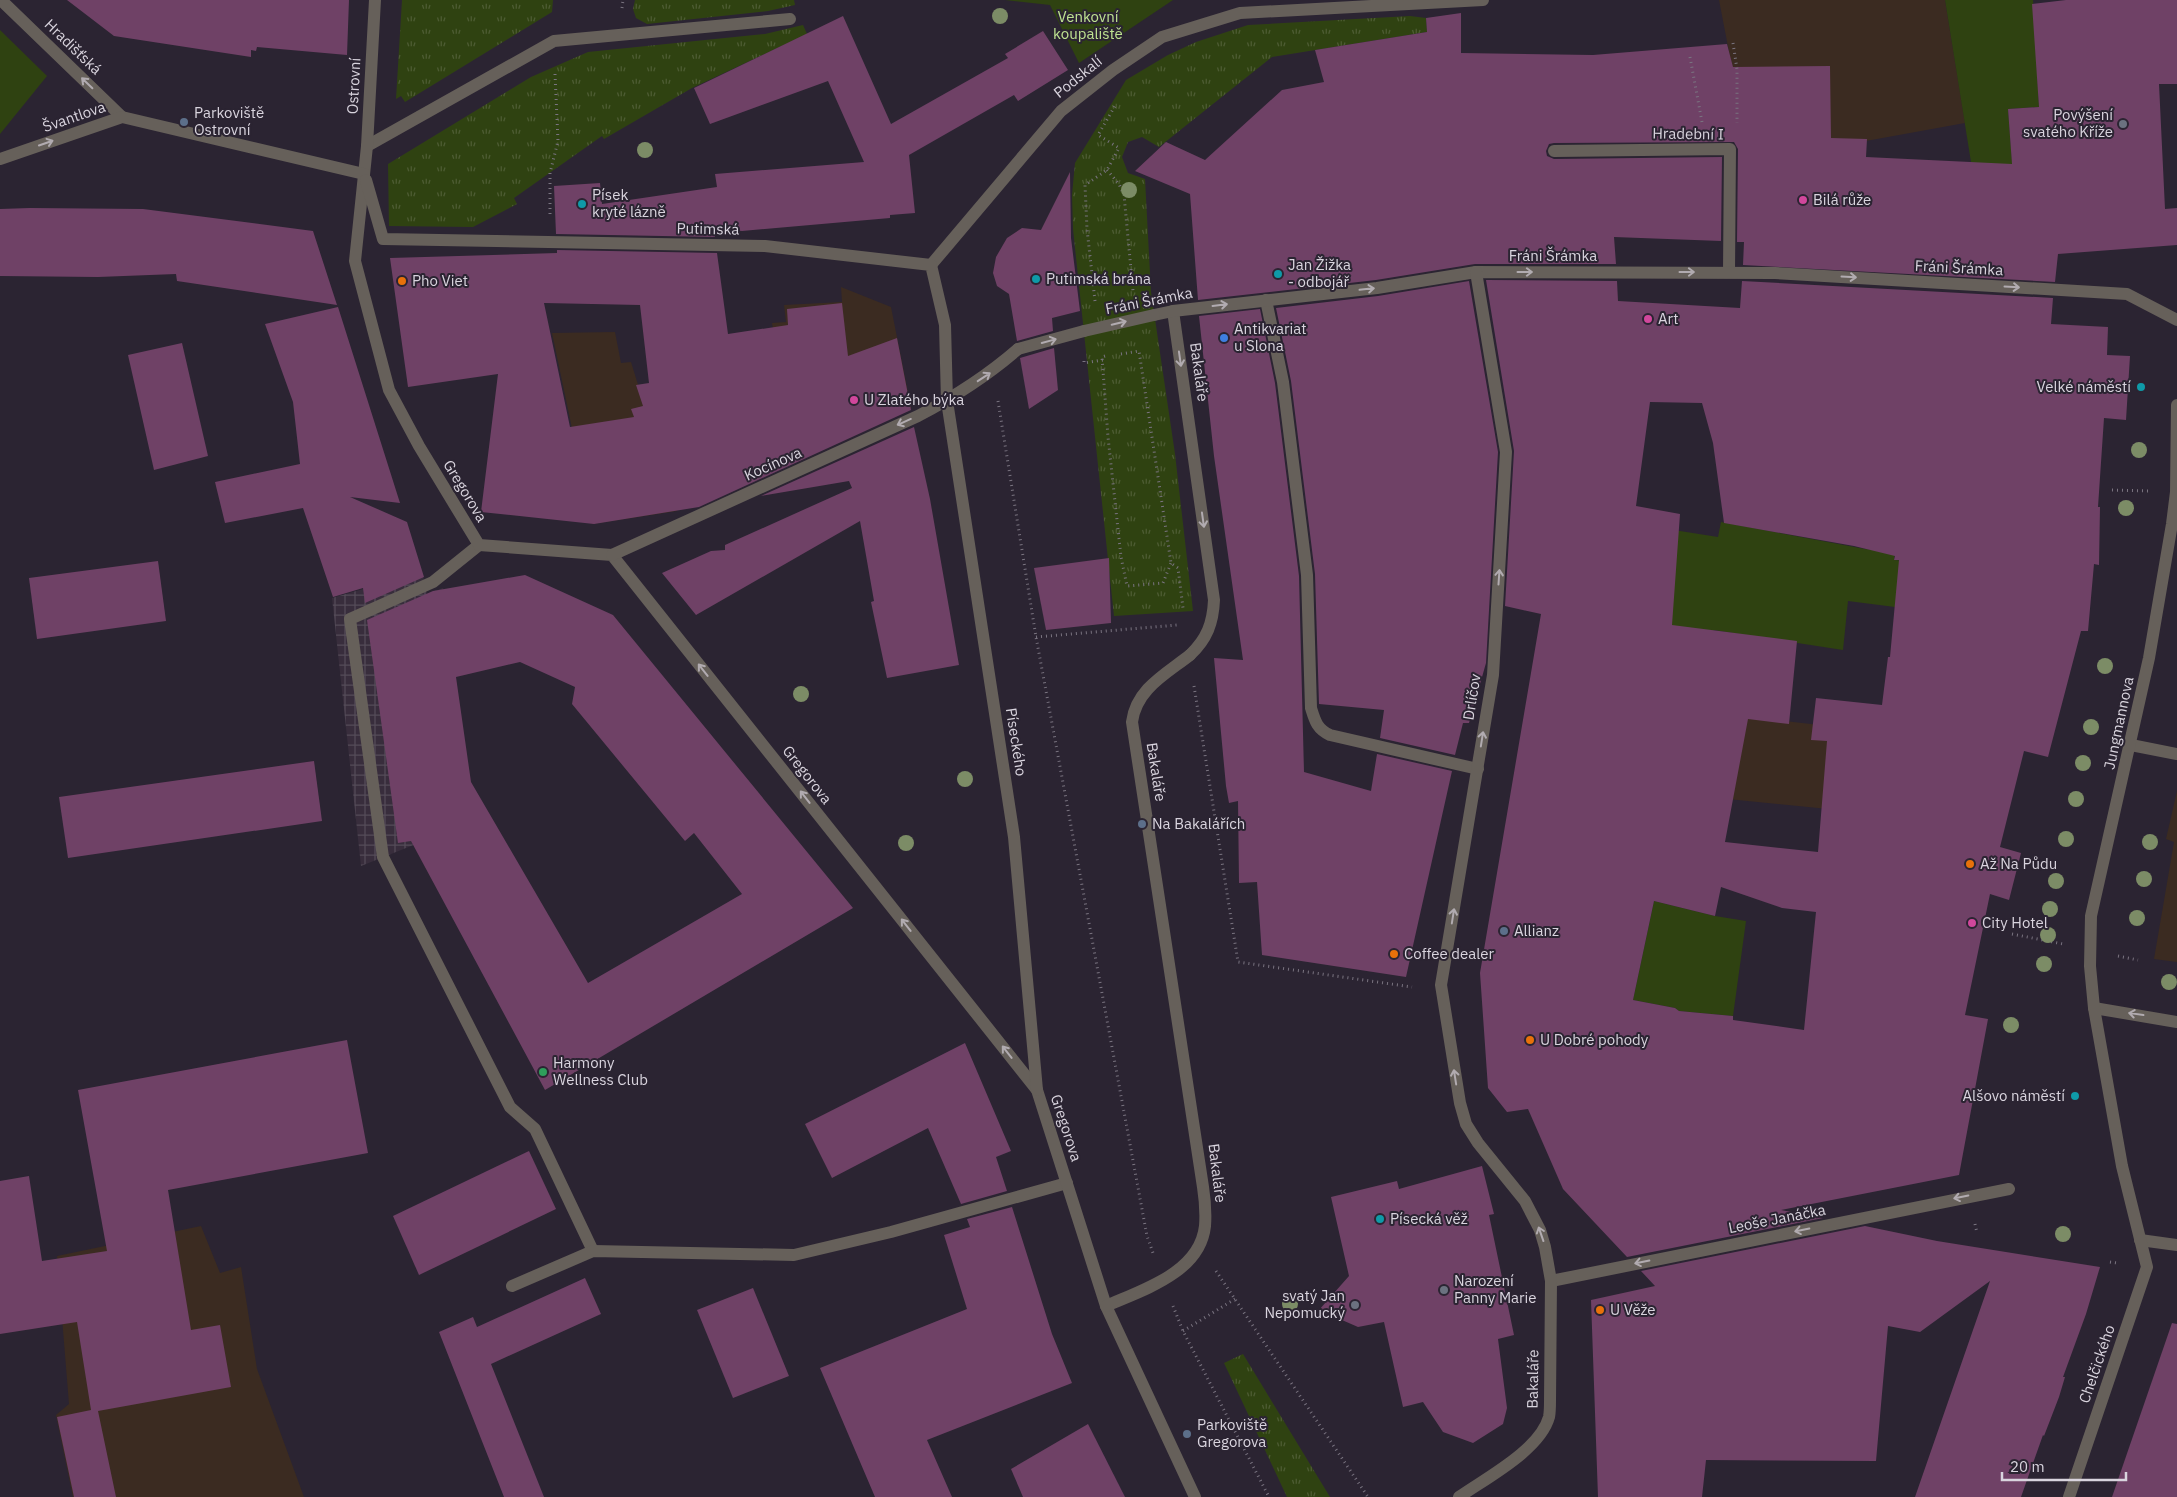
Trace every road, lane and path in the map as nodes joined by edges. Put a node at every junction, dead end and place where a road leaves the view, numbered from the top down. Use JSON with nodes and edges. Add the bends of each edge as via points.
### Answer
{"nodes":[{"id":1,"x":1,"y":0,"type":"edge"},
{"id":2,"x":375,"y":0,"type":"edge"},
{"id":3,"x":1483,"y":0,"type":"edge"},
{"id":4,"x":790,"y":19,"type":"dead end"},
{"id":5,"x":554,"y":41,"type":"junction"},
{"id":6,"x":1733,"y":43,"type":"dead end"},
{"id":7,"x":1690,"y":57,"type":"dead end"},
{"id":8,"x":1116,"y":104,"type":"dead end"},
{"id":9,"x":122,"y":117,"type":"junction"},
{"id":10,"x":367,"y":146,"type":"junction"},
{"id":11,"x":1730,"y":149,"type":"junction"},
{"id":12,"x":1554,"y":150,"type":"dead end"},
{"id":13,"x":1707,"y":150,"type":"junction"},
{"id":14,"x":0,"y":159,"type":"edge"},
{"id":15,"x":1107,"y":170,"type":"junction"},
{"id":16,"x":364,"y":174,"type":"junction"},
{"id":17,"x":550,"y":242,"type":"junction"},
{"id":18,"x":931,"y":265,"type":"junction"},
{"id":19,"x":1476,"y":272,"type":"junction"},
{"id":20,"x":1729,"y":272,"type":"junction"},
{"id":21,"x":1126,"y":296,"type":"dead end"},
{"id":22,"x":1266,"y":300,"type":"junction"},
{"id":23,"x":1104,"y":301,"type":"dead end"},
{"id":24,"x":1173,"y":311,"type":"junction"},
{"id":25,"x":2177,"y":320,"type":"edge"},
{"id":26,"x":993,"y":371,"type":"junction"},
{"id":27,"x":947,"y":401,"type":"junction"},
{"id":28,"x":2177,"y":406,"type":"edge"},
{"id":29,"x":2177,"y":442,"type":"edge"},
{"id":30,"x":2112,"y":490,"type":"dead end"},
{"id":31,"x":2176,"y":492,"type":"junction"},
{"id":32,"x":479,"y":545,"type":"junction"},
{"id":33,"x":612,"y":555,"type":"junction"},
{"id":34,"x":1171,"y":562,"type":"junction"},
{"id":35,"x":1184,"y":611,"type":"dead end"},
{"id":36,"x":1184,"y":624,"type":"dead end"},
{"id":37,"x":1036,"y":637,"type":"junction"},
{"id":38,"x":1190,"y":655,"type":"junction"},
{"id":39,"x":2131,"y":745,"type":"junction"},
{"id":40,"x":2177,"y":754,"type":"edge"},
{"id":41,"x":1478,"y":769,"type":"junction"},
{"id":42,"x":2012,"y":934,"type":"dead end"},
{"id":43,"x":2090,"y":950,"type":"junction"},
{"id":44,"x":1442,"y":985,"type":"junction"},
{"id":45,"x":2094,"y":1008,"type":"junction"},
{"id":46,"x":2177,"y":1022,"type":"edge"},
{"id":47,"x":1037,"y":1090,"type":"junction"},
{"id":48,"x":1466,"y":1124,"type":"joint"},
{"id":49,"x":1067,"y":1183,"type":"junction"},
{"id":50,"x":2009,"y":1189,"type":"dead end"},
{"id":51,"x":2140,"y":1240,"type":"junction"},
{"id":52,"x":2177,"y":1245,"type":"edge"},
{"id":53,"x":1198,"y":1247,"type":"junction"},
{"id":54,"x":593,"y":1251,"type":"junction"},
{"id":55,"x":1163,"y":1280,"type":"junction"},
{"id":56,"x":1551,"y":1281,"type":"junction"},
{"id":57,"x":512,"y":1286,"type":"dead end"},
{"id":58,"x":1235,"y":1299,"type":"junction"},
{"id":59,"x":1106,"y":1306,"type":"junction"},
{"id":60,"x":1183,"y":1331,"type":"junction"},
{"id":61,"x":1195,"y":1497,"type":"edge"},
{"id":62,"x":1269,"y":1497,"type":"edge"},
{"id":63,"x":1368,"y":1497,"type":"edge"},
{"id":64,"x":1459,"y":1497,"type":"edge"},
{"id":65,"x":2070,"y":1497,"type":"edge"}],
"edges":[{"from":9,"to":1,"type":"street","name":"Hradišťská","one_way":true},
{"from":2,"to":10,"type":"street","name":"Ostrovní"},
{"from":3,"to":18,"type":"street","name":"Podskalí","via":[[1240,13],[1162,37],[1112,70],[1061,111]]},
{"from":4,"to":5,"type":"street"},
{"from":5,"to":10,"type":"street"},
{"from":5,"to":17,"type":"path","via":[[558,141],[550,173]]},
{"from":6,"to":11,"type":"path","via":[[1737,69],[1737,138]]},
{"from":7,"to":13,"type":"path"},
{"from":8,"to":15,"type":"path","via":[[1098,135],[1118,148]]},
{"from":14,"to":9,"type":"street","name":"Švantlova","one_way":true},
{"from":9,"to":16,"type":"street","name":"Švantlova"},
{"from":10,"to":16,"type":"street","name":"Ostrovní"},
{"from":11,"to":13,"type":"street","name":"Hradební I"},
{"from":11,"to":20,"type":"street","name":"Hradební I"},
{"from":12,"to":13,"type":"street","name":"Hradební I"},
{"from":15,"to":21,"type":"path","via":[[1124,195],[1134,294]]},
{"from":15,"to":23,"type":"path","via":[[1085,185],[1095,304]]},
{"from":16,"to":17,"type":"street","name":"Putimská","via":[[383,239]]},
{"from":16,"to":32,"type":"street","name":"Gregorova","via":[[355,261],[389,390]]},
{"from":17,"to":18,"type":"street","name":"Putimská","via":[[765,246]]},
{"from":18,"to":27,"type":"street","via":[[945,325]]},
{"from":19,"to":20,"type":"street","name":"Fráni Šrámka","one_way":true},
{"from":22,"to":19,"type":"street","name":"Fráni Šrámka","one_way":true,"via":[[1377,288]]},
{"from":41,"to":19,"type":"street","name":"Drlíčov","one_way":true,"via":[[1493,675],[1506,452]]},
{"from":20,"to":25,"type":"street","name":"Fráni Šrámka","one_way":true,"via":[[2127,294]]},
{"from":24,"to":22,"type":"street","name":"Fráni Šrámka","one_way":true},
{"from":22,"to":41,"type":"street","via":[[1283,382],[1307,575],[1311,708],[1315,721],[1321,731],[1330,736]]},
{"from":26,"to":24,"type":"street","name":"Fráni Šrámka","one_way":true,"bridge":true,"via":[[1018,349]]},
{"from":24,"to":38,"type":"street","name":"Bakaláře","one_way":true,"via":[[1214,600],[1209,630]]},
{"from":27,"to":26,"type":"street","name":"Fráni Šrámka","one_way":true},
{"from":26,"to":37,"type":"path"},
{"from":27,"to":33,"type":"street","name":"Kocínova","one_way":true},
{"from":27,"to":47,"type":"street","name":"Píseckého","via":[[1014,837]]},
{"from":28,"to":29,"type":"street"},
{"from":29,"to":31,"type":"street","name":"Jungmannova"},
{"from":30,"to":31,"type":"path"},
{"from":31,"to":39,"type":"street","name":"Jungmannova","via":[[2151,649]]},
{"from":32,"to":33,"type":"street","name":"Gregorova"},
{"from":32,"to":54,"type":"street","via":[[433,582],[350,619],[383,857],[510,1107],[535,1129]]},
{"from":47,"to":33,"type":"street","name":"Gregorova","one_way":true},
{"from":34,"to":34,"type":"path","via":[[1139,351],[1102,357],[1120,548],[1127,586],[1163,583]]},
{"from":34,"to":35,"type":"path","via":[[1178,568]]},
{"from":36,"to":37,"type":"path"},
{"from":37,"to":55,"type":"path","via":[[1147,1236]]},
{"from":38,"to":44,"type":"path","via":[[1238,962],[1405,988]]},
{"from":38,"to":53,"type":"street","name":"Bakaláře","via":[[1141,696],[1134,708],[1132,722],[1203,1187],[1205,1228]]},
{"from":39,"to":40,"type":"street"},
{"from":39,"to":43,"type":"street","name":"Jungmannova","via":[[2091,916]]},
{"from":44,"to":41,"type":"street","name":"Drlíčov","one_way":true},
{"from":42,"to":43,"type":"path"},
{"from":43,"to":45,"type":"street","name":"Jungmannova"},
{"from":48,"to":44,"type":"street","name":"Drlíčov","one_way":true},
{"from":46,"to":45,"type":"street","one_way":true},
{"from":45,"to":51,"type":"street","via":[[2122,1166]]},
{"from":47,"to":49,"type":"street","name":"Gregorova"},
{"from":56,"to":48,"type":"street","name":"Bakaláře","one_way":true,"via":[[1545,1247],[1534,1215]]},
{"from":49,"to":54,"type":"street","via":[[891,1232],[794,1254]]},
{"from":49,"to":59,"type":"street","name":"Gregorova"},
{"from":50,"to":56,"type":"street","name":"Leoše Janáčka","one_way":true},
{"from":51,"to":52,"type":"street"},
{"from":51,"to":65,"type":"street","name":"Chelčického","via":[[2147,1267]]},
{"from":53,"to":55,"type":"street","name":"Bakaláře","via":[[1184,1264]]},
{"from":53,"to":58,"type":"path"},
{"from":54,"to":57,"type":"street"},
{"from":55,"to":59,"type":"street","name":"Bakaláře"},
{"from":55,"to":60,"type":"path"},
{"from":56,"to":64,"type":"street","name":"Bakaláře","via":[[1549,1418],[1528,1448]]},
{"from":58,"to":60,"type":"path"},
{"from":58,"to":63,"type":"path"},
{"from":59,"to":61,"type":"street","name":"Gregorova"},
{"from":60,"to":62,"type":"path"}]}
